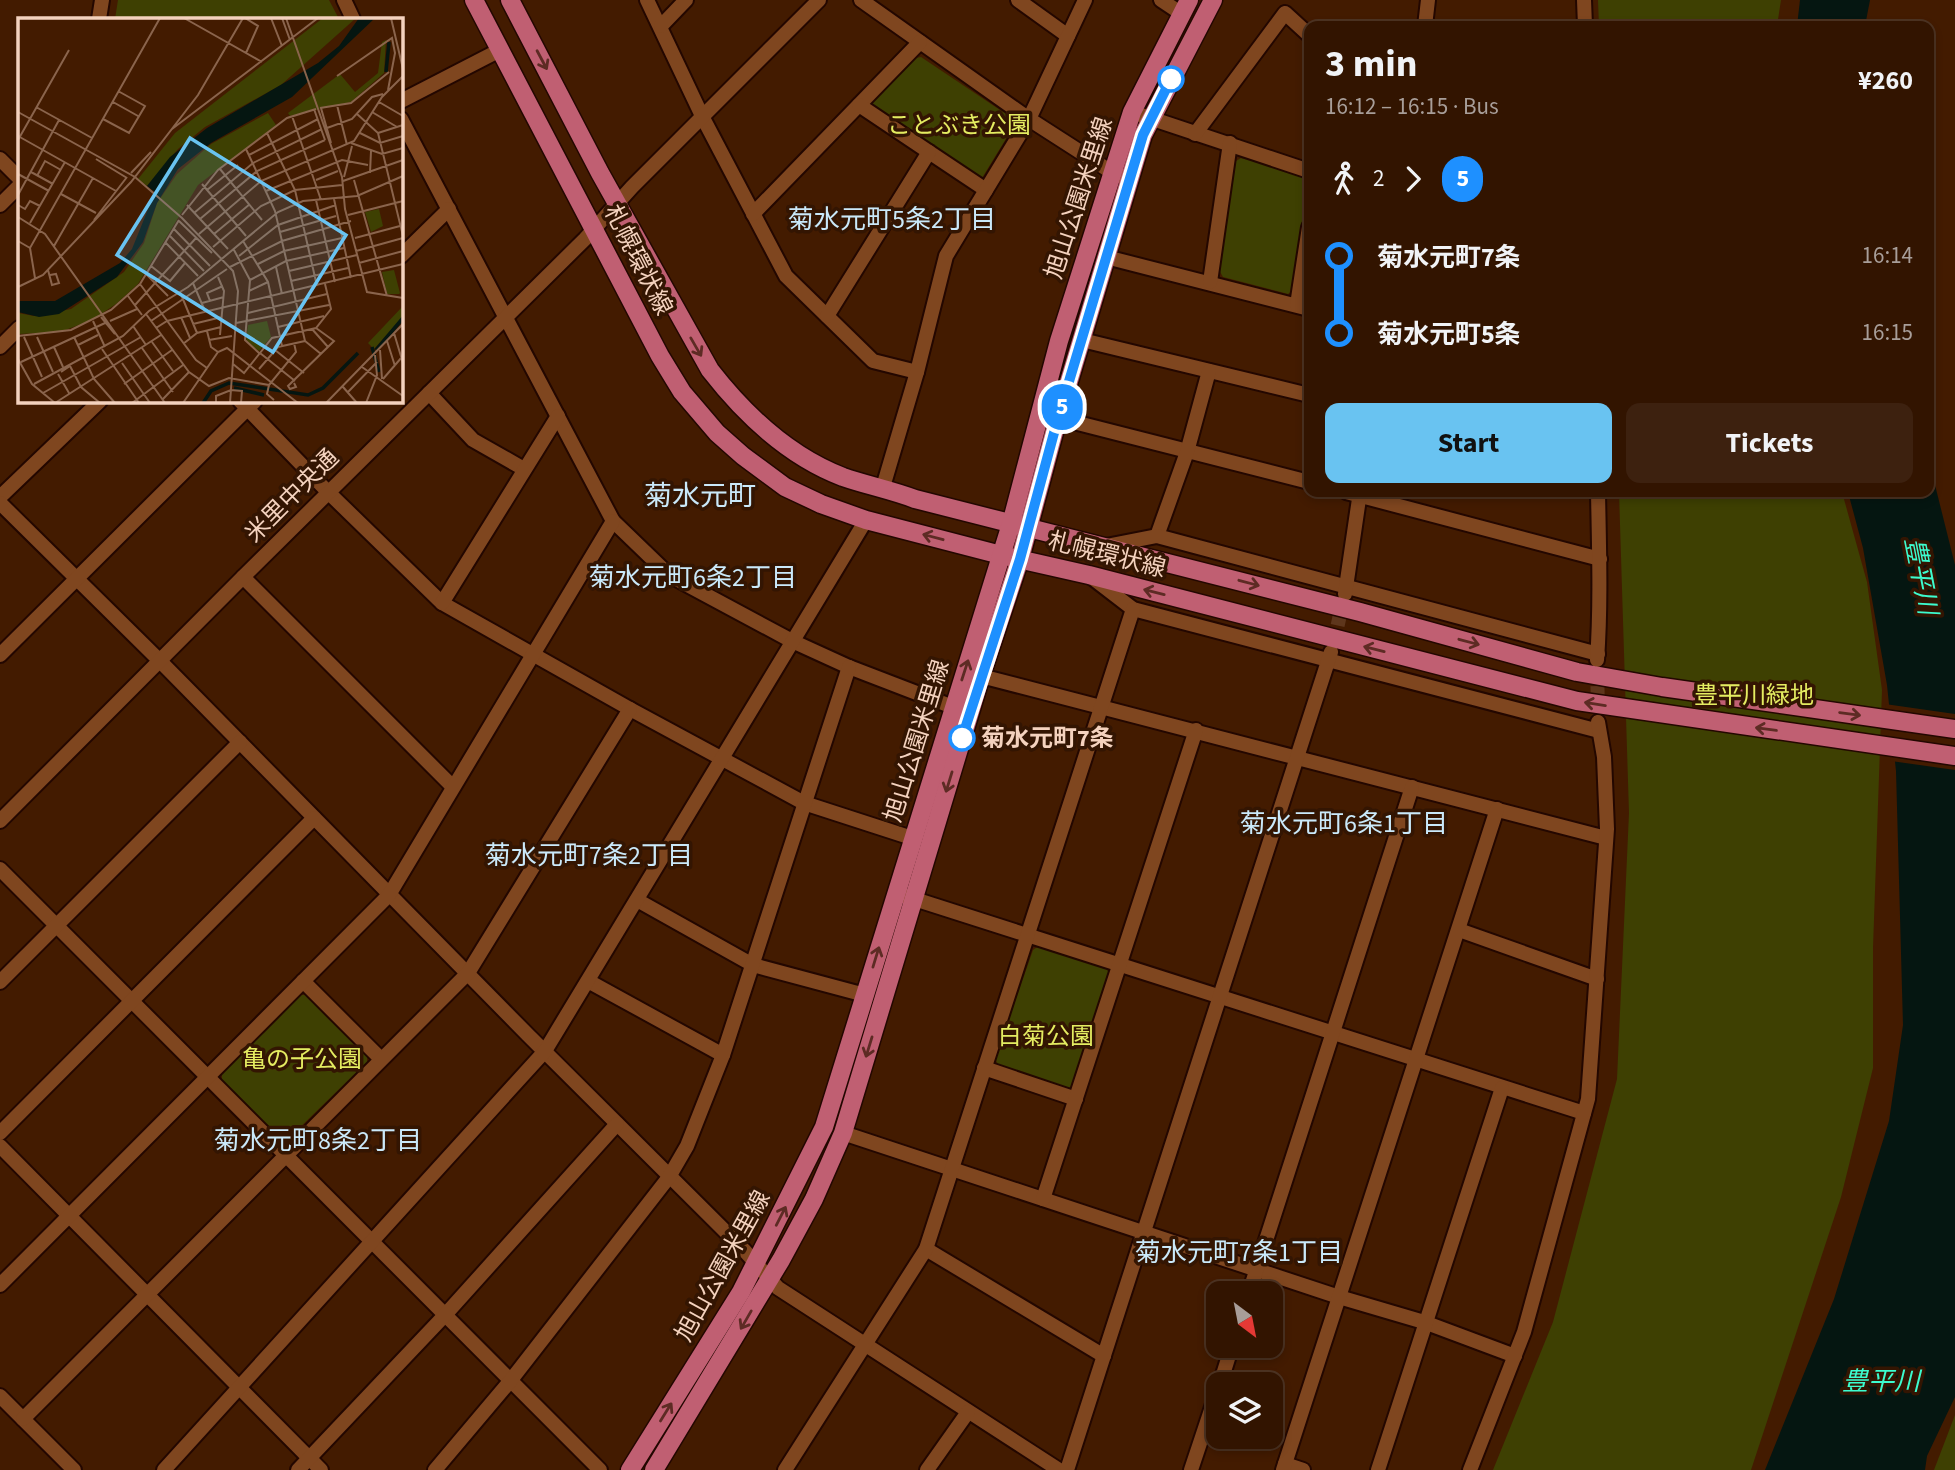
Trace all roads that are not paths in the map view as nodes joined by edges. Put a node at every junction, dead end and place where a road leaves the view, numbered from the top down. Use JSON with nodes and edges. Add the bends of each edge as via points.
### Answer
{"nodes":[{"id":1,"x":102,"y":0,"type":"edge"},
{"id":2,"x":344,"y":0,"type":"edge"},
{"id":3,"x":474,"y":0,"type":"edge"},
{"id":4,"x":510,"y":0,"type":"edge"},
{"id":5,"x":647,"y":0,"type":"edge"},
{"id":6,"x":686,"y":0,"type":"edge"},
{"id":7,"x":819,"y":0,"type":"edge"},
{"id":8,"x":861,"y":0,"type":"edge"},
{"id":9,"x":1018,"y":0,"type":"edge"},
{"id":10,"x":1085,"y":0,"type":"edge"},
{"id":11,"x":1161,"y":0,"type":"edge"},
{"id":12,"x":1213,"y":0,"type":"edge"},
{"id":13,"x":1428,"y":0,"type":"edge"},
{"id":14,"x":1584,"y":0,"type":"edge"},
{"id":15,"x":1185,"y":7,"type":"edge"},
{"id":16,"x":99,"y":18,"type":"edge"},
{"id":17,"x":353,"y":18,"type":"edge"},
{"id":18,"x":1426,"y":21,"type":"edge"},
{"id":19,"x":1584,"y":21,"type":"edge"},
{"id":20,"x":661,"y":26,"type":"junction"},
{"id":21,"x":1304,"y":30,"type":"edge"},
{"id":22,"x":1068,"y":36,"type":"junction"},
{"id":23,"x":920,"y":42,"type":"junction"},
{"id":24,"x":500,"y":50,"type":"junction"},
{"id":25,"x":402,"y":100,"type":"edge"},
{"id":26,"x":859,"y":105,"type":"junction"},
{"id":27,"x":1132,"y":112,"type":"junction"},
{"id":28,"x":703,"y":118,"type":"junction"},
{"id":29,"x":1150,"y":118,"type":"junction"},
{"id":30,"x":1029,"y":119,"type":"junction"},
{"id":31,"x":402,"y":121,"type":"edge"},
{"id":32,"x":1195,"y":134,"type":"junction"},
{"id":33,"x":1230,"y":143,"type":"junction"},
{"id":34,"x":929,"y":152,"type":"junction"},
{"id":35,"x":0,"y":159,"type":"edge"},
{"id":36,"x":1304,"y":169,"type":"edge"},
{"id":37,"x":1121,"y":176,"type":"junction"},
{"id":38,"x":18,"y":177,"type":"edge"},
{"id":39,"x":18,"y":187,"type":"edge"},
{"id":40,"x":986,"y":190,"type":"junction"},
{"id":41,"x":617,"y":204,"type":"junction"},
{"id":42,"x":0,"y":205,"type":"edge"},
{"id":43,"x":449,"y":208,"type":"junction"},
{"id":44,"x":753,"y":214,"type":"junction"},
{"id":45,"x":594,"y":229,"type":"junction"},
{"id":46,"x":402,"y":255,"type":"edge"},
{"id":47,"x":1106,"y":257,"type":"junction"},
{"id":48,"x":1210,"y":282,"type":"junction"},
{"id":49,"x":1303,"y":307,"type":"edge"},
{"id":50,"x":827,"y":316,"type":"junction"},
{"id":51,"x":505,"y":317,"type":"junction"},
{"id":52,"x":18,"y":329,"type":"edge"},
{"id":53,"x":1082,"y":340,"type":"junction"},
{"id":54,"x":0,"y":347,"type":"edge"},
{"id":55,"x":1209,"y":371,"type":"junction"},
{"id":56,"x":917,"y":372,"type":"junction"},
{"id":57,"x":429,"y":393,"type":"junction"},
{"id":58,"x":1304,"y":394,"type":"edge"},
{"id":59,"x":99,"y":402,"type":"edge"},
{"id":60,"x":248,"y":403,"type":"edge"},
{"id":61,"x":558,"y":416,"type":"junction"},
{"id":62,"x":1058,"y":418,"type":"junction"},
{"id":63,"x":1187,"y":452,"type":"junction"},
{"id":64,"x":524,"y":469,"type":"junction"},
{"id":65,"x":1304,"y":481,"type":"edge"},
{"id":66,"x":883,"y":487,"type":"junction"},
{"id":67,"x":329,"y":493,"type":"junction"},
{"id":68,"x":0,"y":497,"type":"edge"},
{"id":69,"x":1356,"y":497,"type":"edge"},
{"id":70,"x":1371,"y":497,"type":"edge"},
{"id":71,"x":1598,"y":497,"type":"edge"},
{"id":72,"x":0,"y":503,"type":"edge"},
{"id":73,"x":866,"y":520,"type":"junction"},
{"id":74,"x":613,"y":521,"type":"junction"},
{"id":75,"x":1011,"y":524,"type":"junction"},
{"id":76,"x":1029,"y":528,"type":"junction"},
{"id":77,"x":1157,"y":536,"type":"junction"},
{"id":78,"x":1106,"y":546,"type":"junction"},
{"id":79,"x":1001,"y":555,"type":"junction"},
{"id":80,"x":1020,"y":559,"type":"junction"},
{"id":81,"x":1600,"y":559,"type":"junction"},
{"id":82,"x":1090,"y":575,"type":"junction"},
{"id":83,"x":243,"y":577,"type":"junction"},
{"id":84,"x":75,"y":579,"type":"junction"},
{"id":85,"x":1345,"y":591,"type":"junction"},
{"id":86,"x":442,"y":604,"type":"junction"},
{"id":87,"x":1133,"y":609,"type":"junction"},
{"id":88,"x":792,"y":641,"type":"junction"},
{"id":89,"x":0,"y":655,"type":"edge"},
{"id":90,"x":533,"y":656,"type":"junction"},
{"id":91,"x":1330,"y":656,"type":"junction"},
{"id":92,"x":160,"y":662,"type":"junction"},
{"id":93,"x":849,"y":667,"type":"junction"},
{"id":94,"x":981,"y":676,"type":"junction"},
{"id":95,"x":1101,"y":706,"type":"junction"},
{"id":96,"x":953,"y":707,"type":"junction"},
{"id":97,"x":630,"y":709,"type":"junction"},
{"id":98,"x":1955,"y":729,"type":"edge"},
{"id":99,"x":1196,"y":730,"type":"junction"},
{"id":100,"x":240,"y":742,"type":"junction"},
{"id":101,"x":1955,"y":756,"type":"edge"},
{"id":102,"x":1298,"y":757,"type":"junction"},
{"id":103,"x":721,"y":759,"type":"junction"},
{"id":104,"x":1412,"y":786,"type":"junction"},
{"id":105,"x":453,"y":787,"type":"junction"},
{"id":106,"x":804,"y":803,"type":"junction"},
{"id":107,"x":1497,"y":808,"type":"junction"},
{"id":108,"x":314,"y":817,"type":"junction"},
{"id":109,"x":0,"y":821,"type":"edge"},
{"id":110,"x":912,"y":838,"type":"junction"},
{"id":111,"x":1606,"y":838,"type":"junction"},
{"id":112,"x":0,"y":869,"type":"edge"},
{"id":113,"x":896,"y":893,"type":"junction"},
{"id":114,"x":389,"y":895,"type":"junction"},
{"id":115,"x":914,"y":899,"type":"junction"},
{"id":116,"x":637,"y":900,"type":"junction"},
{"id":117,"x":56,"y":925,"type":"junction"},
{"id":118,"x":1459,"y":930,"type":"junction"},
{"id":119,"x":1028,"y":934,"type":"junction"},
{"id":120,"x":1120,"y":964,"type":"junction"},
{"id":121,"x":753,"y":965,"type":"junction"},
{"id":122,"x":468,"y":973,"type":"junction"},
{"id":123,"x":1597,"y":979,"type":"junction"},
{"id":124,"x":303,"y":981,"type":"junction"},
{"id":125,"x":588,"y":981,"type":"junction"},
{"id":126,"x":0,"y":982,"type":"edge"},
{"id":127,"x":865,"y":995,"type":"junction"},
{"id":128,"x":1220,"y":996,"type":"junction"},
{"id":129,"x":133,"y":1001,"type":"junction"},
{"id":130,"x":1332,"y":1032,"type":"junction"},
{"id":131,"x":545,"y":1051,"type":"junction"},
{"id":132,"x":723,"y":1055,"type":"junction"},
{"id":133,"x":381,"y":1059,"type":"junction"},
{"id":134,"x":1416,"y":1060,"type":"junction"},
{"id":135,"x":984,"y":1068,"type":"junction"},
{"id":136,"x":207,"y":1076,"type":"junction"},
{"id":137,"x":1502,"y":1088,"type":"junction"},
{"id":138,"x":1076,"y":1100,"type":"junction"},
{"id":139,"x":1584,"y":1113,"type":"junction"},
{"id":140,"x":617,"y":1124,"type":"junction"},
{"id":141,"x":0,"y":1133,"type":"edge"},
{"id":142,"x":842,"y":1133,"type":"junction"},
{"id":143,"x":0,"y":1146,"type":"edge"},
{"id":144,"x":285,"y":1154,"type":"junction"},
{"id":145,"x":951,"y":1169,"type":"junction"},
{"id":146,"x":669,"y":1177,"type":"junction"},
{"id":147,"x":1043,"y":1199,"type":"junction"},
{"id":148,"x":70,"y":1217,"type":"junction"},
{"id":149,"x":1144,"y":1232,"type":"junction"},
{"id":150,"x":373,"y":1242,"type":"junction"},
{"id":151,"x":926,"y":1249,"type":"junction"},
{"id":152,"x":755,"y":1263,"type":"junction"},
{"id":153,"x":1257,"y":1270,"type":"junction"},
{"id":154,"x":770,"y":1279,"type":"junction"},
{"id":155,"x":1254,"y":1281,"type":"edge"},
{"id":156,"x":0,"y":1285,"type":"edge"},
{"id":157,"x":146,"y":1295,"type":"junction"},
{"id":158,"x":1339,"y":1297,"type":"junction"},
{"id":159,"x":445,"y":1315,"type":"junction"},
{"id":160,"x":1424,"y":1322,"type":"junction"},
{"id":161,"x":864,"y":1344,"type":"junction"},
{"id":162,"x":1104,"y":1356,"type":"junction"},
{"id":163,"x":1515,"y":1356,"type":"junction"},
{"id":164,"x":511,"y":1380,"type":"junction"},
{"id":165,"x":240,"y":1388,"type":"junction"},
{"id":166,"x":0,"y":1396,"type":"edge"},
{"id":167,"x":968,"y":1412,"type":"junction"},
{"id":168,"x":23,"y":1419,"type":"junction"},
{"id":169,"x":1206,"y":1426,"type":"edge"},
{"id":170,"x":309,"y":1458,"type":"junction"},
{"id":171,"x":1284,"y":1467,"type":"edge"},
{"id":172,"x":74,"y":1470,"type":"edge"},
{"id":173,"x":164,"y":1470,"type":"edge"},
{"id":174,"x":298,"y":1470,"type":"edge"},
{"id":175,"x":321,"y":1470,"type":"edge"},
{"id":176,"x":435,"y":1470,"type":"edge"},
{"id":177,"x":600,"y":1470,"type":"edge"},
{"id":178,"x":630,"y":1470,"type":"edge"},
{"id":179,"x":654,"y":1470,"type":"edge"},
{"id":180,"x":785,"y":1470,"type":"edge"},
{"id":181,"x":927,"y":1470,"type":"edge"},
{"id":182,"x":1059,"y":1470,"type":"edge"},
{"id":183,"x":1067,"y":1470,"type":"edge"},
{"id":184,"x":1191,"y":1470,"type":"edge"},
{"id":185,"x":1303,"y":1470,"type":"edge"},
{"id":186,"x":1377,"y":1470,"type":"edge"},
{"id":187,"x":1470,"y":1470,"type":"edge"}],
"edges":[{"from":1,"to":16,"type":"street"},
{"from":2,"to":17,"type":"street"},
{"from":3,"to":24,"type":"main road","name":"札幌環状線"},
{"from":4,"to":41,"type":"main road","name":"札幌環状線","one_way":true},
{"from":5,"to":20,"type":"street"},
{"from":6,"to":20,"type":"street"},
{"from":7,"to":28,"type":"street","name":"米里中央通"},
{"from":8,"to":23,"type":"street"},
{"from":9,"to":22,"type":"street"},
{"from":10,"to":22,"type":"street"},
{"from":11,"to":15,"type":"street"},
{"from":12,"to":29,"type":"main road","name":"旭山公園米里線"},
{"from":13,"to":18,"type":"street"},
{"from":14,"to":19,"type":"street"},
{"from":15,"to":27,"type":"main road","name":"旭山公園米里線"},
{"from":20,"to":28,"type":"street"},
{"from":21,"to":32,"type":"street","via":[[1285,13]]},
{"from":22,"to":30,"type":"street"},
{"from":23,"to":26,"type":"street"},
{"from":23,"to":30,"type":"street"},
{"from":24,"to":25,"type":"street"},
{"from":24,"to":45,"type":"main road","name":"札幌環状線"},
{"from":26,"to":34,"type":"street"},
{"from":26,"to":44,"type":"street"},
{"from":27,"to":29,"type":"street"},
{"from":27,"to":37,"type":"main road","name":"旭山公園米里線"},
{"from":28,"to":41,"type":"street","name":"米里中央通"},
{"from":28,"to":44,"type":"street"},
{"from":29,"to":32,"type":"street"},
{"from":29,"to":37,"type":"main road","name":"旭山公園米里線"},
{"from":30,"to":37,"type":"street"},
{"from":30,"to":40,"type":"street"},
{"from":31,"to":43,"type":"street"},
{"from":32,"to":33,"type":"street"},
{"from":33,"to":36,"type":"street"},
{"from":33,"to":48,"type":"street"},
{"from":34,"to":40,"type":"street"},
{"from":34,"to":50,"type":"street"},
{"from":35,"to":38,"type":"street"},
{"from":37,"to":47,"type":"main road","name":"旭山公園米里線"},
{"from":37,"to":75,"type":"main road","name":"旭山公園米里線","via":[[1059,341]]},
{"from":39,"to":42,"type":"street"},
{"from":40,"to":56,"type":"street","via":[[946,256]]},
{"from":41,"to":45,"type":"street","name":"米里中央通"},
{"from":41,"to":66,"type":"main road","name":"札幌環状線","one_way":true,"via":[[727,392],[766,432],[790,448],[843,477]]},
{"from":43,"to":46,"type":"street"},
{"from":43,"to":51,"type":"street"},
{"from":44,"to":50,"type":"street","via":[[786,276]]},
{"from":45,"to":51,"type":"street","name":"米里中央通"},
{"from":45,"to":73,"type":"main road","name":"札幌環状線","via":[[660,356],[682,392],[717,433],[785,487]]},
{"from":47,"to":48,"type":"street"},
{"from":47,"to":53,"type":"main road","name":"旭山公園米里線"},
{"from":48,"to":49,"type":"street"},
{"from":50,"to":56,"type":"street","via":[[873,361]]},
{"from":51,"to":57,"type":"street","name":"米里中央通"},
{"from":51,"to":61,"type":"street"},
{"from":52,"to":54,"type":"street"},
{"from":53,"to":55,"type":"street"},
{"from":53,"to":62,"type":"main road","name":"旭山公園米里線"},
{"from":55,"to":58,"type":"street"},
{"from":55,"to":63,"type":"street"},
{"from":56,"to":66,"type":"street"},
{"from":57,"to":64,"type":"street","via":[[473,440]]},
{"from":57,"to":67,"type":"street","name":"米里中央通"},
{"from":59,"to":68,"type":"street"},
{"from":60,"to":67,"type":"street"},
{"from":60,"to":84,"type":"street"},
{"from":61,"to":64,"type":"street"},
{"from":61,"to":74,"type":"street"},
{"from":62,"to":63,"type":"street"},
{"from":62,"to":76,"type":"main road","name":"旭山公園米里線"},
{"from":63,"to":65,"type":"street"},
{"from":63,"to":77,"type":"street"},
{"from":64,"to":86,"type":"street"},
{"from":66,"to":75,"type":"main road","name":"札幌環状線"},
{"from":67,"to":83,"type":"street","name":"米里中央通"},
{"from":67,"to":86,"type":"street"},
{"from":69,"to":85,"type":"street"},
{"from":70,"to":81,"type":"street"},
{"from":71,"to":81,"type":"street"},
{"from":72,"to":84,"type":"street"},
{"from":79,"to":73,"type":"main road","name":"札幌環状線","one_way":true},
{"from":73,"to":88,"type":"street"},
{"from":74,"to":88,"type":"street","via":[[669,575]]},
{"from":74,"to":90,"type":"street"},
{"from":75,"to":76,"type":"main road","name":"札幌環状線"},
{"from":75,"to":79,"type":"main road","name":"旭山公園米里線"},
{"from":76,"to":78,"type":"main road","name":"札幌環状線"},
{"from":76,"to":80,"type":"main road","name":"旭山公園米里線"},
{"from":77,"to":78,"type":"street"},
{"from":77,"to":85,"type":"street"},
{"from":78,"to":98,"type":"main road","name":"札幌環状線","one_way":true,"via":[[1577,671]]},
{"from":79,"to":80,"type":"main road","name":"札幌環状線"},
{"from":96,"to":79,"type":"main road","name":"旭山公園米里線","one_way":true},
{"from":80,"to":82,"type":"main road","name":"札幌環状線"},
{"from":80,"to":94,"type":"main road","name":"旭山公園米里線"},
{"from":81,"to":85,"type":"street","via":[[1597,657]]},
{"from":82,"to":87,"type":"street"},
{"from":101,"to":82,"type":"main road","name":"札幌環状線","one_way":true,"via":[[1577,701]]},
{"from":83,"to":92,"type":"street","name":"米里中央通"},
{"from":83,"to":105,"type":"street"},
{"from":84,"to":89,"type":"street"},
{"from":84,"to":92,"type":"street"},
{"from":86,"to":90,"type":"street"},
{"from":87,"to":91,"type":"street"},
{"from":87,"to":95,"type":"street"},
{"from":88,"to":93,"type":"street"},
{"from":88,"to":103,"type":"street"},
{"from":90,"to":97,"type":"street"},
{"from":90,"to":105,"type":"street"},
{"from":91,"to":102,"type":"street"},
{"from":91,"to":111,"type":"street","via":[[1598,727],[1604,757]]},
{"from":92,"to":100,"type":"street"},
{"from":92,"to":109,"type":"street","name":"米里中央通"},
{"from":93,"to":96,"type":"street"},
{"from":93,"to":106,"type":"street"},
{"from":94,"to":95,"type":"street"},
{"from":94,"to":115,"type":"main road","name":"旭山公園米里線","one_way":true},
{"from":95,"to":99,"type":"street"},
{"from":95,"to":119,"type":"street"},
{"from":96,"to":110,"type":"main road","name":"旭山公園米里線"},
{"from":97,"to":103,"type":"street"},
{"from":97,"to":122,"type":"street"},
{"from":99,"to":102,"type":"street"},
{"from":99,"to":120,"type":"street"},
{"from":100,"to":108,"type":"street"},
{"from":100,"to":117,"type":"street"},
{"from":102,"to":104,"type":"street"},
{"from":102,"to":128,"type":"street"},
{"from":103,"to":106,"type":"street"},
{"from":103,"to":116,"type":"street"},
{"from":104,"to":107,"type":"street"},
{"from":104,"to":130,"type":"street"},
{"from":105,"to":114,"type":"street"},
{"from":106,"to":110,"type":"street"},
{"from":106,"to":121,"type":"street"},
{"from":107,"to":111,"type":"street"},
{"from":107,"to":118,"type":"street"},
{"from":108,"to":114,"type":"street"},
{"from":108,"to":129,"type":"street"},
{"from":110,"to":113,"type":"main road","name":"旭山公園米里線"},
{"from":111,"to":123,"type":"street"},
{"from":112,"to":117,"type":"street"},
{"from":113,"to":115,"type":"street"},
{"from":127,"to":113,"type":"main road","name":"旭山公園米里線","one_way":true},
{"from":114,"to":122,"type":"street"},
{"from":114,"to":124,"type":"street"},
{"from":115,"to":119,"type":"street"},
{"from":115,"to":142,"type":"main road","name":"旭山公園米里線","one_way":true},
{"from":116,"to":121,"type":"street"},
{"from":116,"to":125,"type":"street"},
{"from":117,"to":126,"type":"street"},
{"from":117,"to":129,"type":"street"},
{"from":118,"to":123,"type":"street"},
{"from":118,"to":134,"type":"street"},
{"from":119,"to":120,"type":"street"},
{"from":119,"to":135,"type":"street"},
{"from":120,"to":128,"type":"street"},
{"from":120,"to":138,"type":"street"},
{"from":121,"to":127,"type":"street"},
{"from":121,"to":132,"type":"street"},
{"from":122,"to":131,"type":"street"},
{"from":122,"to":133,"type":"street"},
{"from":123,"to":139,"type":"street"},
{"from":124,"to":133,"type":"street"},
{"from":124,"to":136,"type":"street"},
{"from":125,"to":131,"type":"street"},
{"from":125,"to":132,"type":"street"},
{"from":152,"to":127,"type":"main road","name":"旭山公園米里線","one_way":true,"via":[[824,1127]]},
{"from":128,"to":130,"type":"street"},
{"from":128,"to":149,"type":"street"},
{"from":129,"to":136,"type":"street"},
{"from":129,"to":141,"type":"street"},
{"from":130,"to":134,"type":"street"},
{"from":130,"to":153,"type":"street"},
{"from":131,"to":140,"type":"street"},
{"from":131,"to":150,"type":"street"},
{"from":132,"to":146,"type":"street","via":[[687,1146]]},
{"from":133,"to":144,"type":"street"},
{"from":134,"to":137,"type":"street"},
{"from":134,"to":158,"type":"street"},
{"from":135,"to":138,"type":"street"},
{"from":135,"to":145,"type":"street"},
{"from":136,"to":144,"type":"street"},
{"from":136,"to":148,"type":"street"},
{"from":137,"to":139,"type":"street"},
{"from":137,"to":160,"type":"street"},
{"from":138,"to":147,"type":"street"},
{"from":139,"to":163,"type":"street"},
{"from":140,"to":146,"type":"street"},
{"from":140,"to":159,"type":"street"},
{"from":142,"to":145,"type":"street"},
{"from":142,"to":154,"type":"main road","name":"旭山公園米里線","via":[[814,1199]]},
{"from":143,"to":148,"type":"street"},
{"from":144,"to":150,"type":"street"},
{"from":144,"to":157,"type":"street"},
{"from":145,"to":147,"type":"street"},
{"from":145,"to":151,"type":"street"},
{"from":146,"to":152,"type":"street"},
{"from":146,"to":164,"type":"street"},
{"from":147,"to":149,"type":"street"},
{"from":148,"to":156,"type":"street"},
{"from":148,"to":157,"type":"street"},
{"from":149,"to":153,"type":"street"},
{"from":149,"to":162,"type":"street"},
{"from":150,"to":159,"type":"street"},
{"from":150,"to":165,"type":"street"},
{"from":151,"to":161,"type":"street"},
{"from":151,"to":162,"type":"street"},
{"from":152,"to":154,"type":"street"},
{"from":178,"to":152,"type":"main road","name":"旭山公園米里線","one_way":true},
{"from":153,"to":155,"type":"street"},
{"from":153,"to":158,"type":"street"},
{"from":154,"to":161,"type":"street"},
{"from":154,"to":179,"type":"main road","name":"旭山公園米里線","one_way":true},
{"from":157,"to":165,"type":"street"},
{"from":157,"to":168,"type":"street"},
{"from":158,"to":160,"type":"street"},
{"from":158,"to":171,"type":"street"},
{"from":159,"to":164,"type":"street"},
{"from":159,"to":170,"type":"street"},
{"from":160,"to":163,"type":"street"},
{"from":160,"to":186,"type":"street"},
{"from":161,"to":167,"type":"street"},
{"from":161,"to":180,"type":"street"},
{"from":162,"to":183,"type":"street"},
{"from":163,"to":187,"type":"street"},
{"from":164,"to":176,"type":"street"},
{"from":164,"to":177,"type":"street"},
{"from":165,"to":170,"type":"street"},
{"from":165,"to":173,"type":"street"},
{"from":166,"to":168,"type":"street"},
{"from":167,"to":181,"type":"street"},
{"from":167,"to":182,"type":"street"},
{"from":168,"to":172,"type":"street"},
{"from":169,"to":184,"type":"street"},
{"from":170,"to":174,"type":"street"},
{"from":170,"to":175,"type":"street"},
{"from":171,"to":185,"type":"street"}]}
